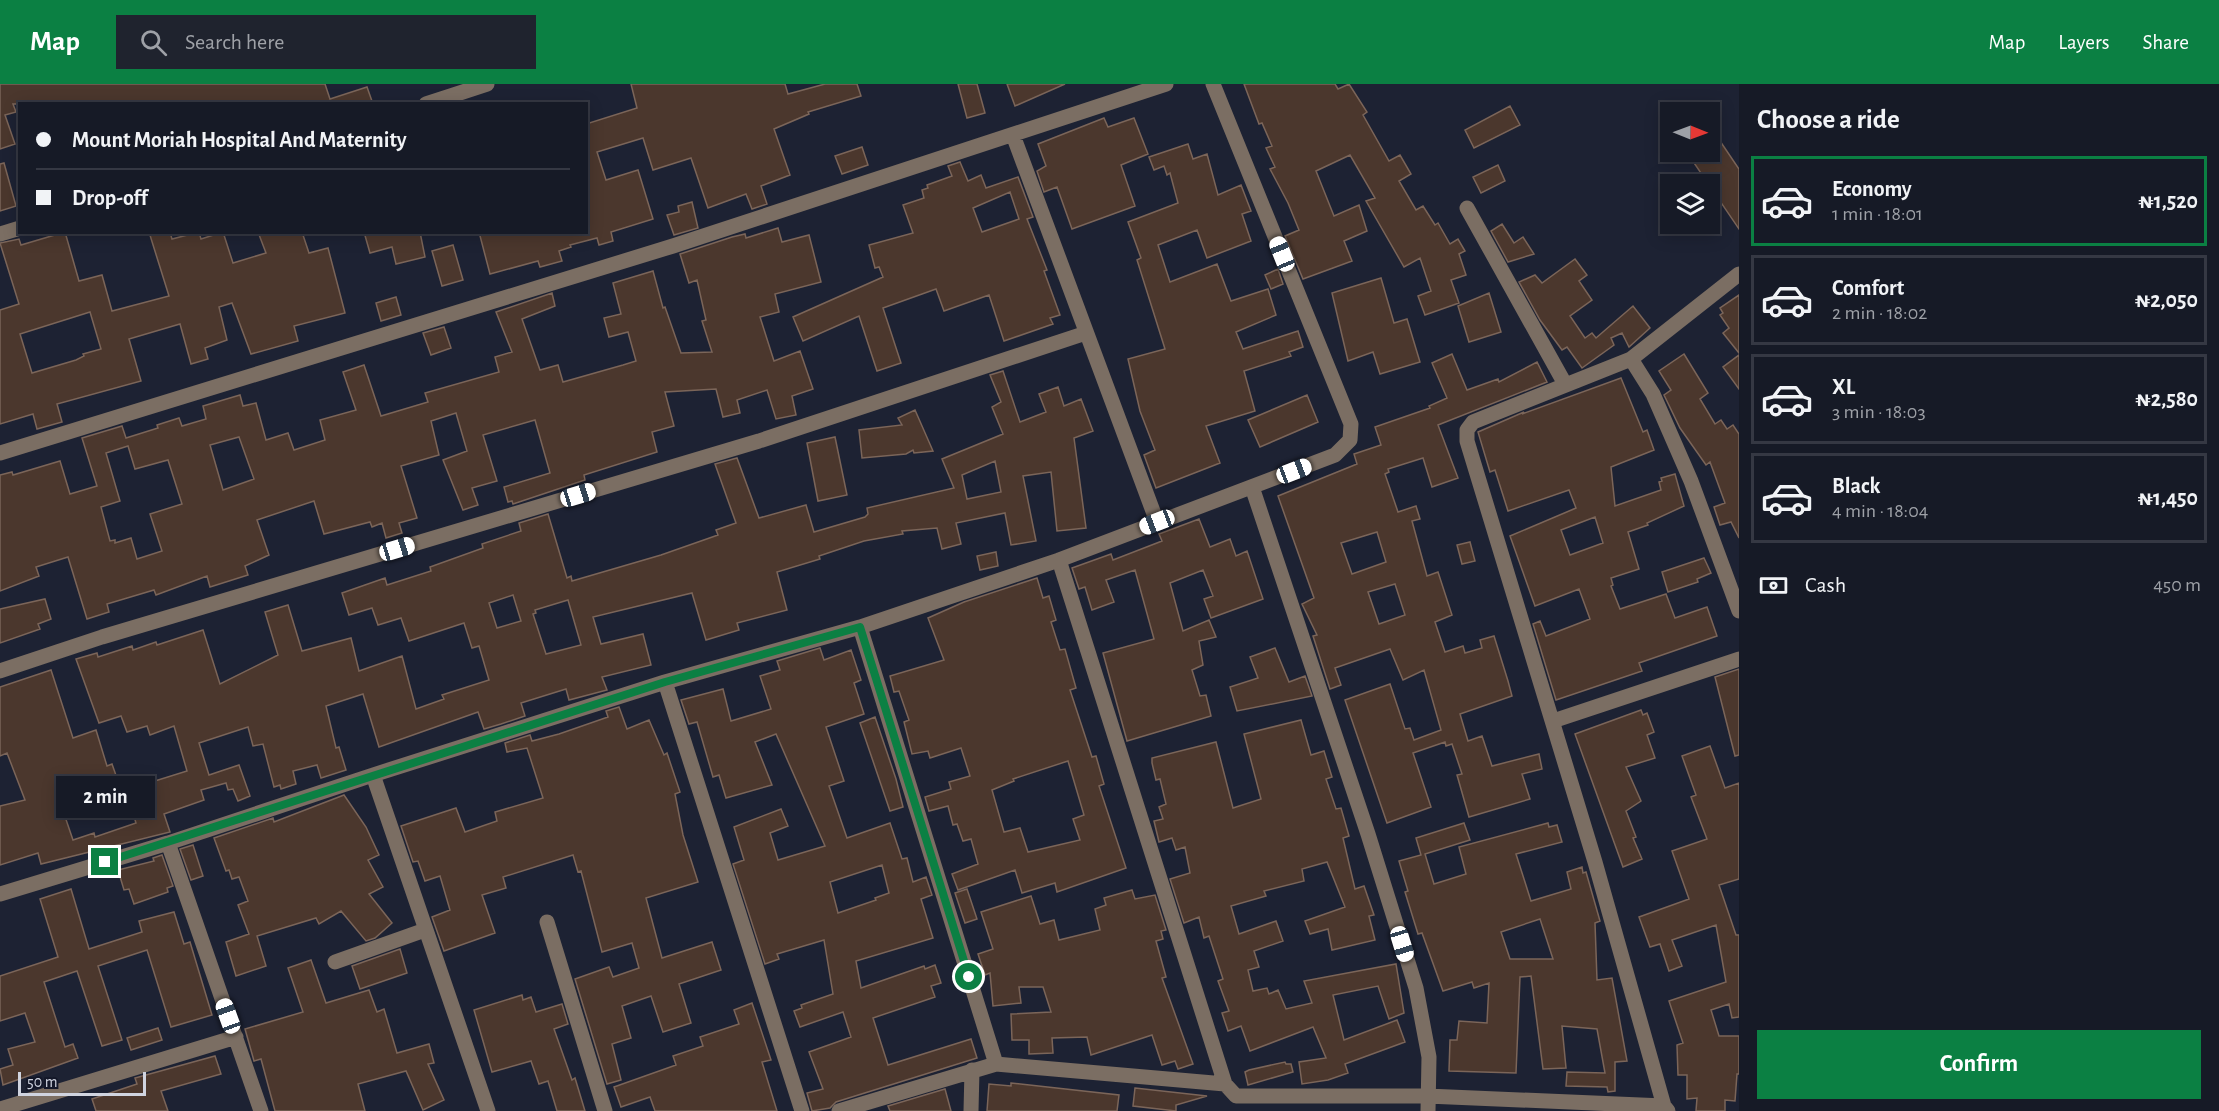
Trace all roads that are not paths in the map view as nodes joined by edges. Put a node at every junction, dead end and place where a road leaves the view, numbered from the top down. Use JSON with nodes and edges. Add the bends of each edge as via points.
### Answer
{"nodes":[{"id":1,"x":487,"y":84,"type":"edge"},
{"id":2,"x":1166,"y":84,"type":"edge"},
{"id":3,"x":1213,"y":84,"type":"edge"},
{"id":4,"x":432,"y":102,"type":"edge"},
{"id":5,"x":1013,"y":135,"type":"junction"},
{"id":6,"x":1467,"y":208,"type":"dead end"},
{"id":7,"x":18,"y":229,"type":"edge"},
{"id":8,"x":0,"y":234,"type":"edge"},
{"id":9,"x":1739,"y":274,"type":"edge"},
{"id":10,"x":1086,"y":333,"type":"junction"},
{"id":11,"x":1631,"y":359,"type":"junction"},
{"id":12,"x":1565,"y":384,"type":"junction"},
{"id":13,"x":0,"y":453,"type":"edge"},
{"id":14,"x":1252,"y":487,"type":"junction"},
{"id":15,"x":1157,"y":522,"type":"junction"},
{"id":16,"x":1059,"y":560,"type":"junction"},
{"id":17,"x":1739,"y":611,"type":"edge"},
{"id":18,"x":860,"y":627,"type":"junction"},
{"id":19,"x":1739,"y":659,"type":"edge"},
{"id":20,"x":0,"y":671,"type":"edge"},
{"id":21,"x":665,"y":682,"type":"junction"},
{"id":22,"x":1553,"y":721,"type":"junction"},
{"id":23,"x":373,"y":774,"type":"junction"},
{"id":24,"x":168,"y":843,"type":"junction"},
{"id":25,"x":0,"y":894,"type":"edge"},
{"id":26,"x":547,"y":922,"type":"dead end"},
{"id":27,"x":425,"y":930,"type":"junction"},
{"id":28,"x":335,"y":962,"type":"dead end"},
{"id":29,"x":236,"y":1037,"type":"junction"},
{"id":30,"x":996,"y":1064,"type":"junction"},
{"id":31,"x":972,"y":1070,"type":"junction"},
{"id":32,"x":1225,"y":1084,"type":"junction"},
{"id":33,"x":1236,"y":1104,"type":"edge"},
{"id":34,"x":1427,"y":1104,"type":"edge"},
{"id":35,"x":1666,"y":1108,"type":"edge"},
{"id":36,"x":0,"y":1109,"type":"edge"},
{"id":37,"x":261,"y":1111,"type":"edge"},
{"id":38,"x":488,"y":1111,"type":"edge"},
{"id":39,"x":605,"y":1111,"type":"edge"},
{"id":40,"x":802,"y":1111,"type":"edge"},
{"id":41,"x":839,"y":1111,"type":"edge"},
{"id":42,"x":971,"y":1111,"type":"edge"}],
"edges":[{"from":1,"to":4,"type":"street"},
{"from":2,"to":5,"type":"street"},
{"from":3,"to":14,"type":"street","via":[[1352,424],[1350,440],[1335,455]]},
{"from":5,"to":10,"type":"street"},
{"from":5,"to":13,"type":"street","via":[[662,249]]},
{"from":6,"to":12,"type":"street"},
{"from":7,"to":8,"type":"street"},
{"from":9,"to":11,"type":"street"},
{"from":10,"to":15,"type":"street"},
{"from":10,"to":20,"type":"street","via":[[759,441]]},
{"from":11,"to":12,"type":"street"},
{"from":11,"to":17,"type":"street","via":[[1653,394]]},
{"from":12,"to":22,"type":"street","via":[[1473,422],[1467,430],[1467,441]]},
{"from":14,"to":15,"type":"street"},
{"from":14,"to":34,"type":"street","via":[[1416,988],[1429,1057]]},
{"from":15,"to":16,"type":"street"},
{"from":16,"to":18,"type":"street"},
{"from":16,"to":32,"type":"street"},
{"from":18,"to":21,"type":"street"},
{"from":18,"to":30,"type":"street"},
{"from":19,"to":22,"type":"street"},
{"from":21,"to":23,"type":"street"},
{"from":21,"to":40,"type":"street"},
{"from":22,"to":35,"type":"street"},
{"from":23,"to":24,"type":"street"},
{"from":23,"to":27,"type":"street"},
{"from":24,"to":25,"type":"street"},
{"from":24,"to":29,"type":"street"},
{"from":26,"to":39,"type":"street"},
{"from":27,"to":28,"type":"street"},
{"from":27,"to":38,"type":"street"},
{"from":29,"to":36,"type":"street"},
{"from":29,"to":37,"type":"street"},
{"from":30,"to":31,"type":"street"},
{"from":30,"to":32,"type":"street"},
{"from":31,"to":41,"type":"street"},
{"from":31,"to":42,"type":"street"},
{"from":32,"to":33,"type":"street"},
{"from":33,"to":34,"type":"street"},
{"from":34,"to":35,"type":"street"}]}
